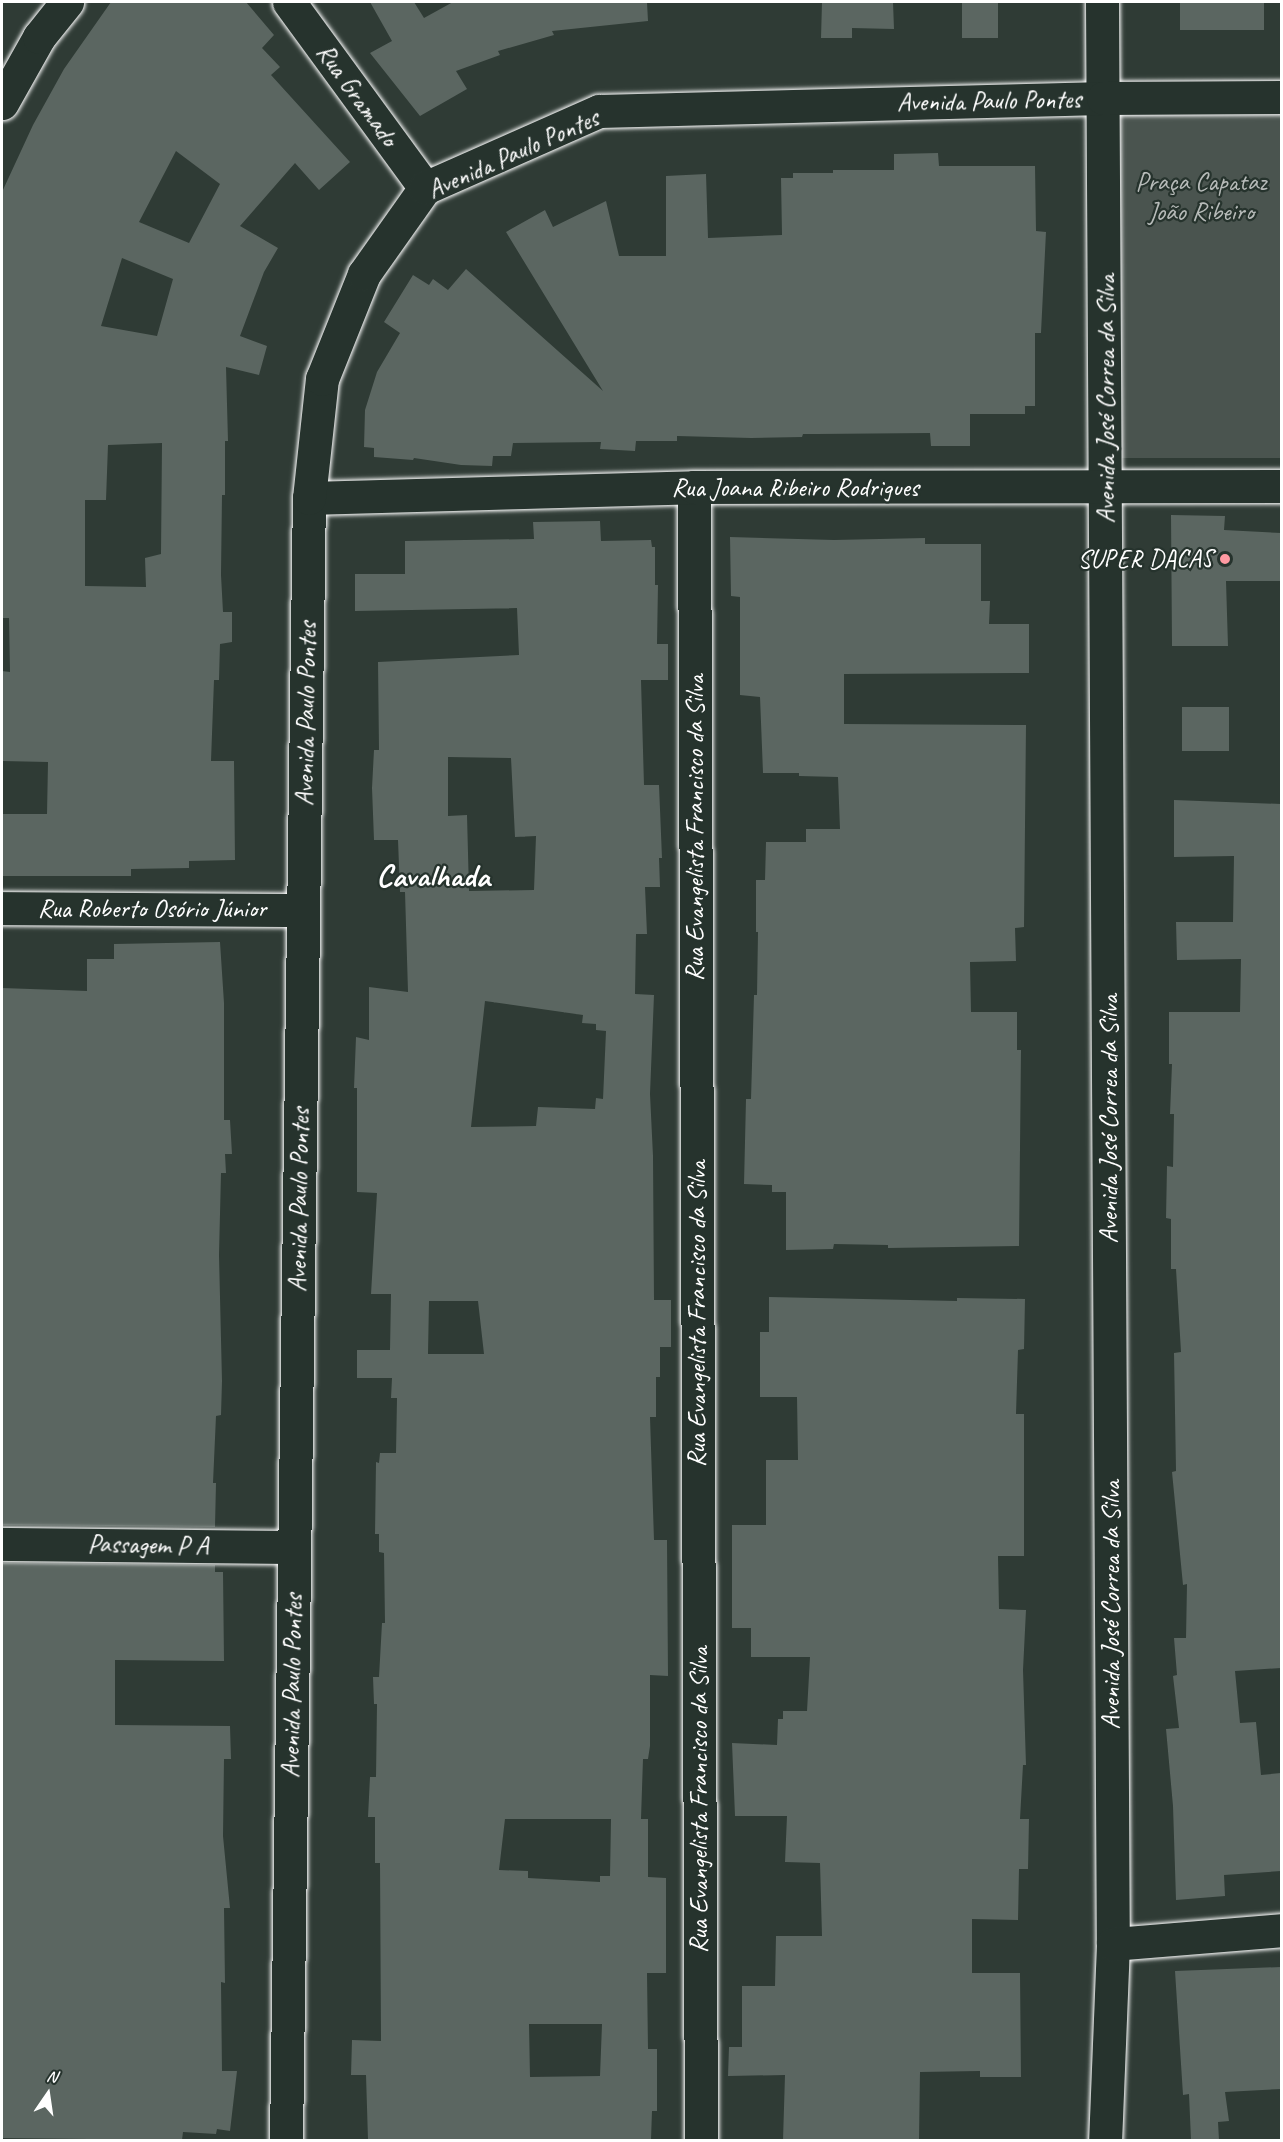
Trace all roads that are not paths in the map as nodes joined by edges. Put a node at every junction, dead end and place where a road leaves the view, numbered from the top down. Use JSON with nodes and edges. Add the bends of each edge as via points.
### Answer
{"nodes":[{"id":1,"x":67,"y":2,"type":"edge"},
{"id":2,"x":289,"y":2,"type":"edge"},
{"id":3,"x":1102,"y":2,"type":"edge"},
{"id":4,"x":1281,"y":97,"type":"edge"},
{"id":5,"x":1103,"y":98,"type":"junction"},
{"id":6,"x":2,"y":103,"type":"edge"},
{"id":7,"x":425,"y":188,"type":"junction"},
{"id":8,"x":1281,"y":486,"type":"edge"},
{"id":9,"x":694,"y":487,"type":"junction"},
{"id":10,"x":1107,"y":488,"type":"junction"},
{"id":11,"x":309,"y":498,"type":"junction"},
{"id":12,"x":2,"y":908,"type":"edge"},
{"id":13,"x":303,"y":909,"type":"junction"},
{"id":14,"x":2,"y":1544,"type":"edge"},
{"id":15,"x":294,"y":1547,"type":"junction"},
{"id":16,"x":1281,"y":1930,"type":"edge"},
{"id":17,"x":1113,"y":1944,"type":"junction"},
{"id":18,"x":286,"y":2140,"type":"edge"},
{"id":19,"x":701,"y":2140,"type":"edge"},
{"id":20,"x":1105,"y":2140,"type":"edge"}],
"edges":[{"from":1,"to":6,"type":"street","via":[[39,37]]},
{"from":2,"to":7,"type":"street","name":"Rua Gramado"},
{"from":3,"to":5,"type":"street","name":"Avenida José Correa da Silva"},
{"from":4,"to":5,"type":"street","name":"Avenida Paulo Pontes"},
{"from":5,"to":7,"type":"street","name":"Avenida Paulo Pontes","via":[[599,111]]},
{"from":5,"to":10,"type":"street","name":"Avenida José Correa da Silva"},
{"from":7,"to":11,"type":"street","name":"Avenida Paulo Pontes","via":[[364,274],[322,379]]},
{"from":8,"to":10,"type":"street","name":"Rua Joana Ribeiro Rodrigues"},
{"from":9,"to":10,"type":"street","name":"Rua Joana Ribeiro Rodrigues"},
{"from":9,"to":11,"type":"street","name":"Rua Joana Ribeiro Rodrigues"},
{"from":9,"to":19,"type":"street","name":"Rua Evangelista Francisco da Silva"},
{"from":10,"to":17,"type":"street","name":"Avenida José Correa da Silva"},
{"from":11,"to":13,"type":"street","name":"Avenida Paulo Pontes"},
{"from":12,"to":13,"type":"street","name":"Rua Roberto Osório Júnior"},
{"from":13,"to":15,"type":"street","name":"Avenida Paulo Pontes"},
{"from":14,"to":15,"type":"street","name":"Passagem P A"},
{"from":15,"to":18,"type":"street","name":"Avenida Paulo Pontes"},
{"from":16,"to":17,"type":"street"},
{"from":17,"to":20,"type":"street","name":"Avenida José Correa da Silva"}]}
